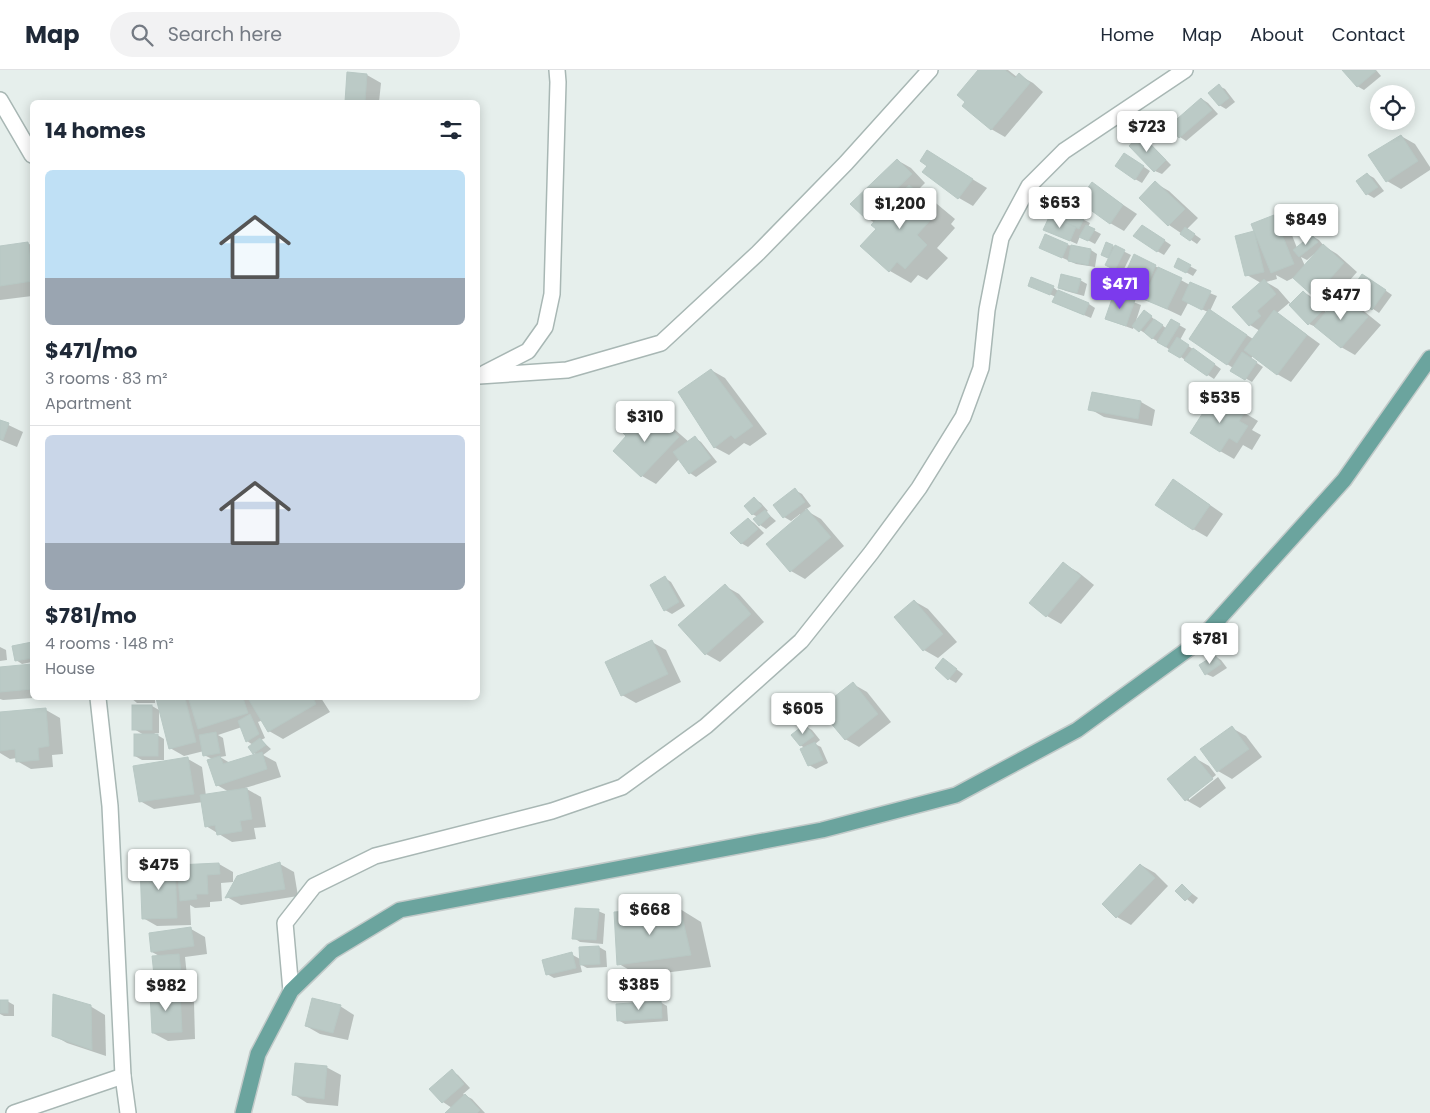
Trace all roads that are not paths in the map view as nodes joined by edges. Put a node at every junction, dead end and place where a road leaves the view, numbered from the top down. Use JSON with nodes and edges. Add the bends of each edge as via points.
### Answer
{"nodes":[{"id":1,"x":557,"y":70,"type":"edge"},
{"id":2,"x":930,"y":70,"type":"edge"},
{"id":3,"x":1185,"y":70,"type":"edge"},
{"id":4,"x":0,"y":100,"type":"edge"},
{"id":5,"x":30,"y":152,"type":"edge"},
{"id":6,"x":1430,"y":358,"type":"edge"},
{"id":7,"x":480,"y":375,"type":"edge"},
{"id":8,"x":480,"y":376,"type":"edge"},
{"id":9,"x":98,"y":700,"type":"edge"},
{"id":10,"x":291,"y":991,"type":"junction"},
{"id":11,"x":123,"y":1076,"type":"junction"},
{"id":12,"x":14,"y":1113,"type":"edge"},
{"id":13,"x":128,"y":1113,"type":"edge"},
{"id":14,"x":243,"y":1113,"type":"edge"}],
"edges":[{"from":1,"to":7,"type":"street","via":[[552,294],[545,327],[528,351]]},
{"from":2,"to":8,"type":"street","via":[[758,253],[661,343],[567,370]]},
{"from":3,"to":10,"type":"street","via":[[1064,151],[1029,186],[1001,238],[987,310],[981,368],[963,417],[919,488],[801,641],[706,726],[622,787],[552,811],[375,856],[314,886],[285,923]]},
{"from":4,"to":5,"type":"street"},
{"from":6,"to":10,"type":"main road","via":[[1344,480],[1198,642],[1076,730],[956,796],[822,830],[400,910],[332,951]]},
{"from":9,"to":11,"type":"street","via":[[110,806]]},
{"from":10,"to":14,"type":"main road","via":[[258,1054]]},
{"from":11,"to":12,"type":"street"},
{"from":11,"to":13,"type":"street"}]}
